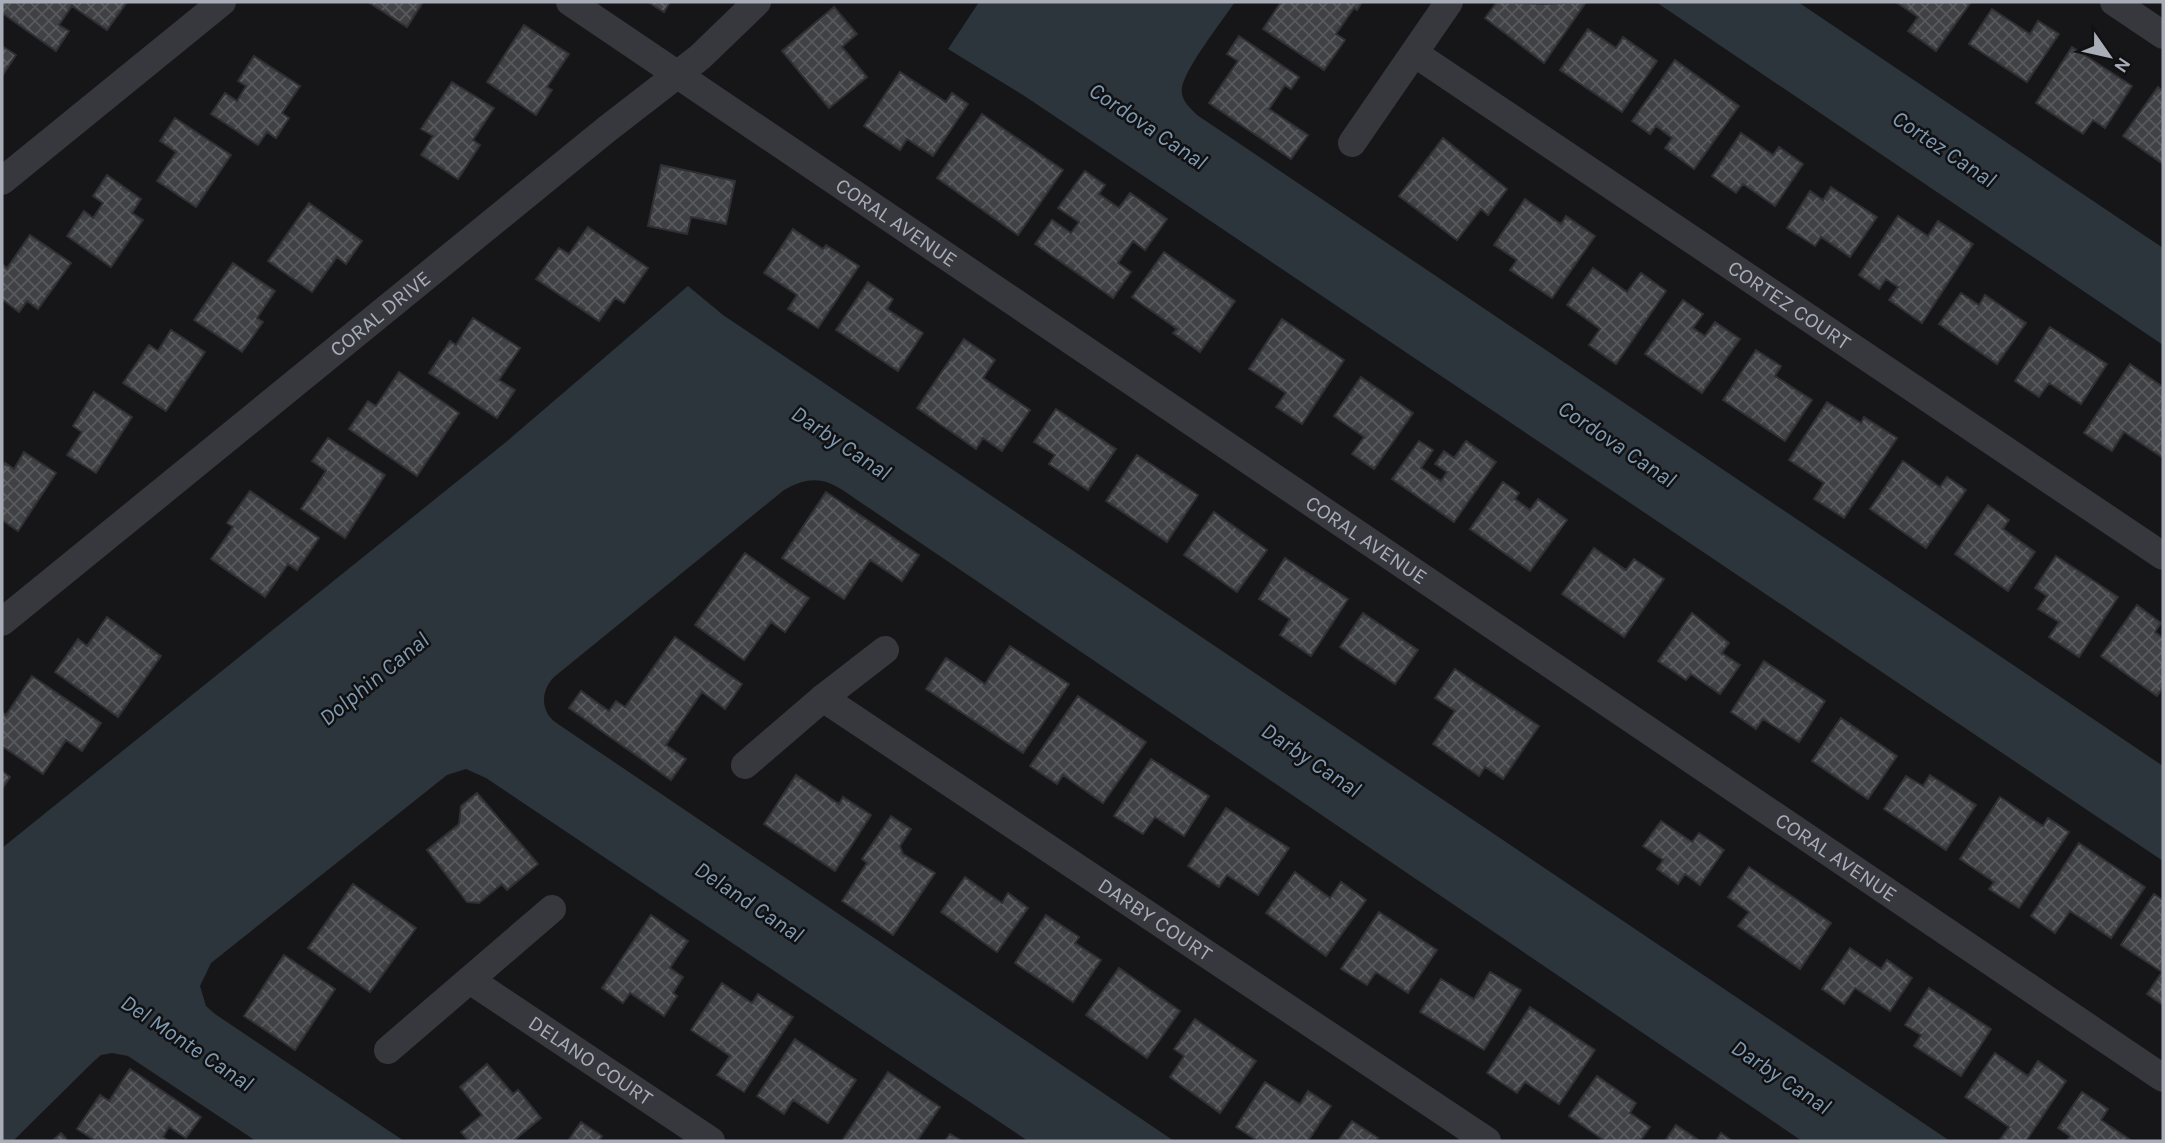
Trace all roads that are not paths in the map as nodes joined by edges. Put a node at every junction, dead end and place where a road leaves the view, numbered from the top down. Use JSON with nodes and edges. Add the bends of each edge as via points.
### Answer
{"nodes":[{"id":1,"x":222,"y":2,"type":"edge"},
{"id":2,"x":570,"y":2,"type":"edge"},
{"id":3,"x":757,"y":2,"type":"edge"},
{"id":4,"x":1449,"y":2,"type":"edge"},
{"id":5,"x":2114,"y":2,"type":"edge"},
{"id":6,"x":2163,"y":35,"type":"edge"},
{"id":7,"x":1414,"y":53,"type":"junction"},
{"id":8,"x":677,"y":76,"type":"junction"},
{"id":9,"x":1352,"y":143,"type":"dead end"},
{"id":10,"x":2,"y":181,"type":"edge"},
{"id":11,"x":2163,"y":556,"type":"edge"},
{"id":12,"x":2,"y":622,"type":"edge"},
{"id":13,"x":885,"y":650,"type":"dead end"},
{"id":14,"x":823,"y":698,"type":"junction"},
{"id":15,"x":745,"y":765,"type":"dead end"},
{"id":16,"x":552,"y":909,"type":"dead end"},
{"id":17,"x":470,"y":980,"type":"junction"},
{"id":18,"x":388,"y":1050,"type":"dead end"},
{"id":19,"x":2163,"y":1078,"type":"edge"},
{"id":20,"x":711,"y":1141,"type":"edge"},
{"id":21,"x":1486,"y":1141,"type":"edge"}],
"edges":[{"from":1,"to":10,"type":"street"},
{"from":2,"to":8,"type":"street","name":"CORAL AVENUE"},
{"from":3,"to":8,"type":"street","name":"CORAL DRIVE"},
{"from":4,"to":7,"type":"street"},
{"from":5,"to":6,"type":"street"},
{"from":7,"to":9,"type":"street"},
{"from":7,"to":11,"type":"street","name":"CORTEZ COURT"},
{"from":8,"to":12,"type":"street","name":"CORAL DRIVE"},
{"from":8,"to":19,"type":"street","name":"CORAL AVENUE"},
{"from":13,"to":14,"type":"street"},
{"from":14,"to":15,"type":"street"},
{"from":14,"to":21,"type":"street","name":"DARBY COURT"},
{"from":16,"to":17,"type":"street"},
{"from":17,"to":18,"type":"street"},
{"from":17,"to":20,"type":"street","name":"DELANO COURT"}]}
